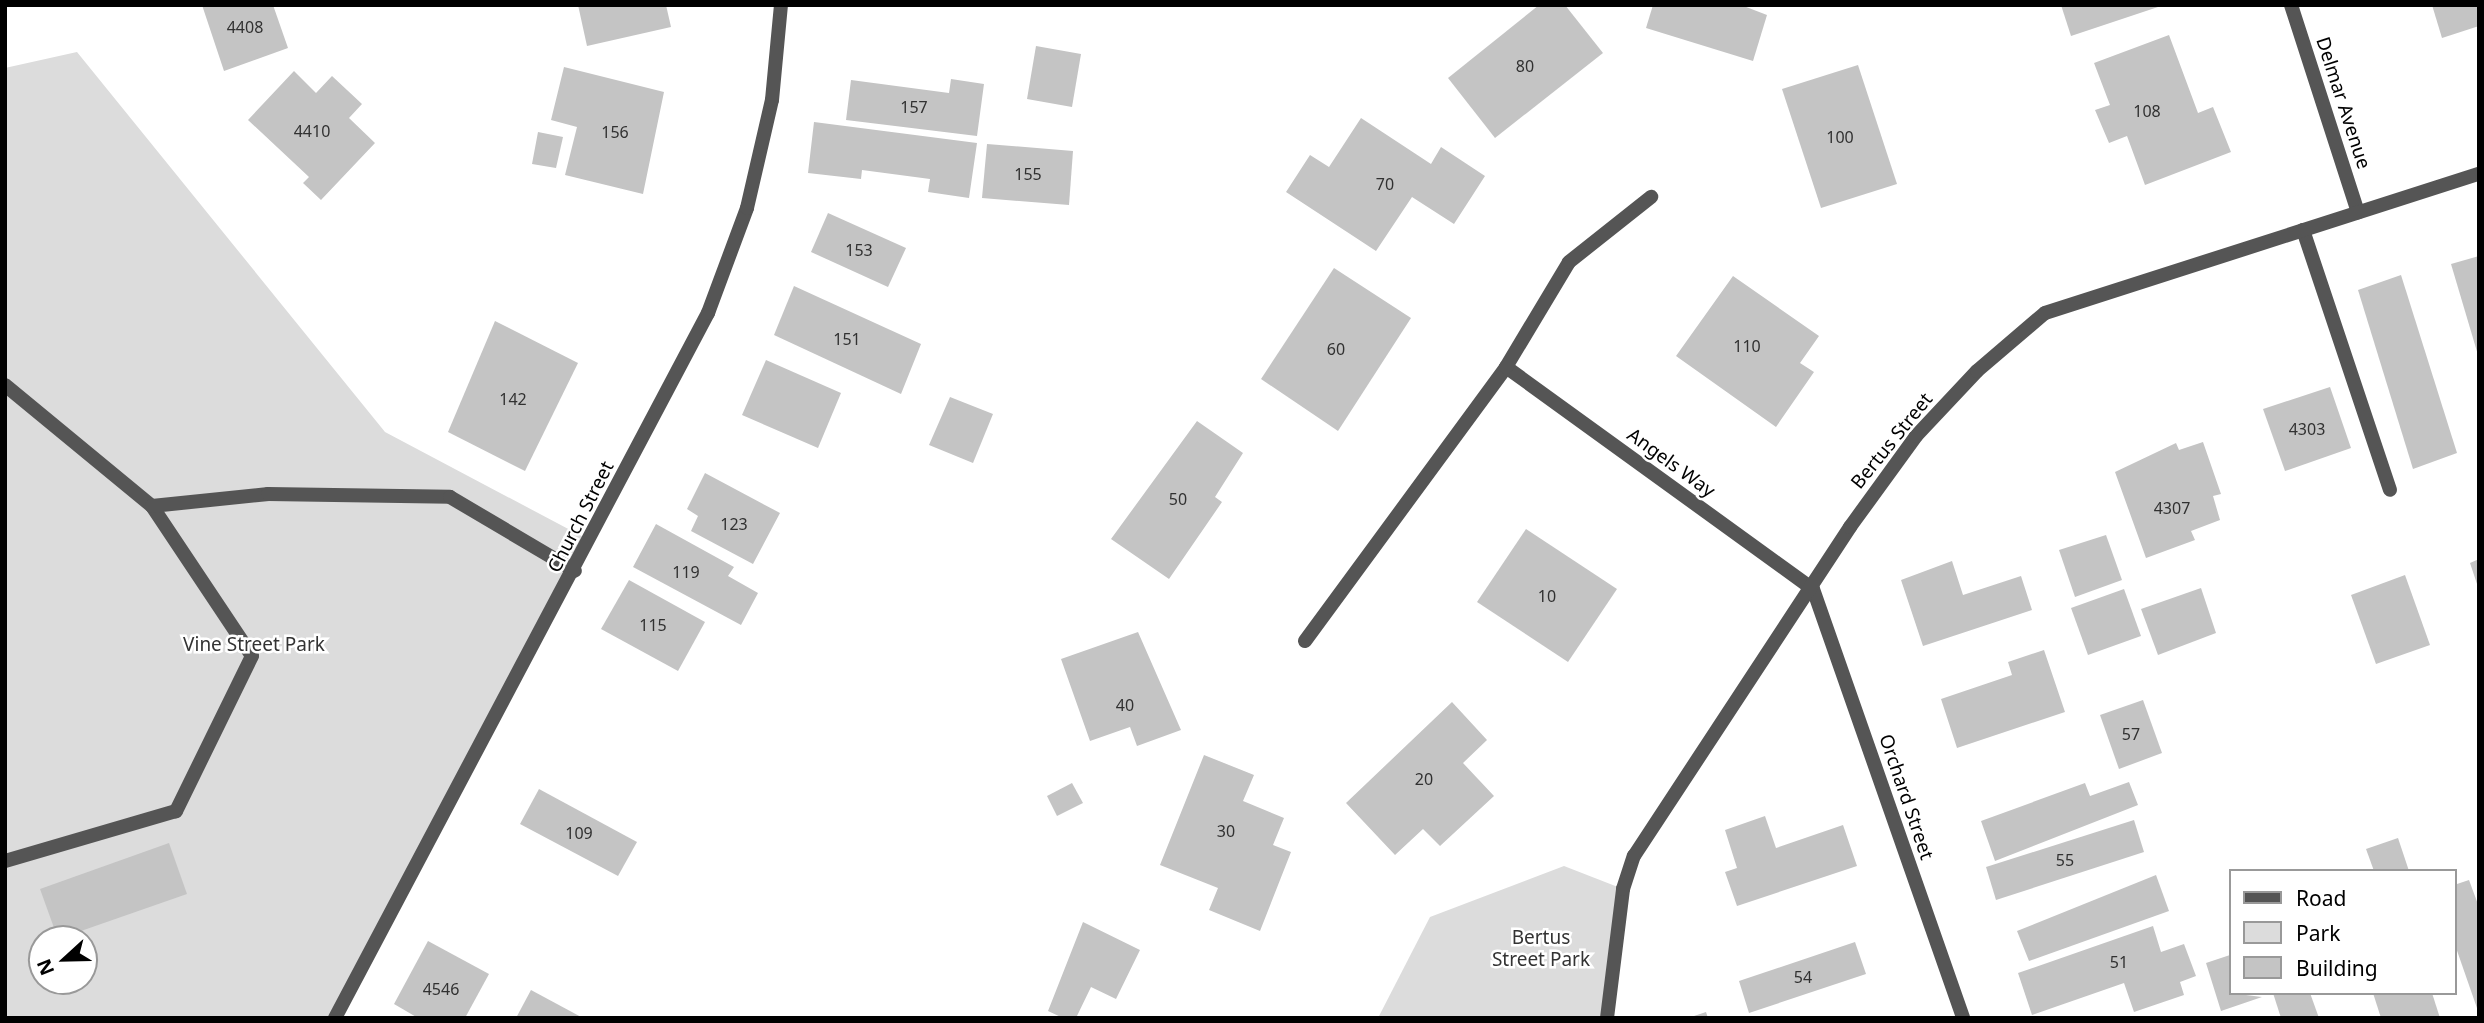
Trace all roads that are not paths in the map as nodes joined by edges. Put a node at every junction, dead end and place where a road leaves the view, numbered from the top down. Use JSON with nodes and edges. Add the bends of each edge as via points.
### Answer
{"nodes":[{"id":1,"x":781,"y":5,"type":"edge"},
{"id":2,"x":2291,"y":5,"type":"edge"},
{"id":3,"x":2479,"y":174,"type":"edge"},
{"id":4,"x":1651,"y":197,"type":"dead end"},
{"id":5,"x":2358,"y":212,"type":"junction"},
{"id":6,"x":2303,"y":230,"type":"junction"},
{"id":7,"x":1506,"y":367,"type":"junction"},
{"id":8,"x":5,"y":385,"type":"edge"},
{"id":9,"x":2390,"y":490,"type":"dead end"},
{"id":10,"x":152,"y":506,"type":"junction"},
{"id":11,"x":576,"y":571,"type":"junction"},
{"id":12,"x":1813,"y":589,"type":"junction"},
{"id":13,"x":1305,"y":640,"type":"dead end"},
{"id":14,"x":5,"y":861,"type":"edge"},
{"id":15,"x":335,"y":1018,"type":"edge"},
{"id":16,"x":1607,"y":1018,"type":"edge"},
{"id":17,"x":1963,"y":1018,"type":"edge"}],
"edges":[{"from":1,"to":11,"type":"street","name":"Church Street","via":[[772,100],[747,208],[708,313]]},
{"from":2,"to":5,"type":"street","name":"Delmar Avenue"},
{"from":3,"to":5,"type":"street","name":"Bertus Street"},
{"from":4,"to":7,"type":"street","via":[[1569,262]]},
{"from":5,"to":6,"type":"street","name":"Bertus Street"},
{"from":6,"to":9,"type":"street"},
{"from":6,"to":12,"type":"street","name":"Bertus Street","via":[[2045,313],[1916,436]]},
{"from":7,"to":12,"type":"street","name":"Angels Way"},
{"from":7,"to":13,"type":"street"},
{"from":8,"to":10,"type":"street"},
{"from":10,"to":11,"type":"street","via":[[268,494],[450,497]]},
{"from":10,"to":14,"type":"street","via":[[252,656],[176,811]]},
{"from":11,"to":15,"type":"street","name":"Church Street"},
{"from":12,"to":16,"type":"street","name":"Bertus Street","via":[[1634,856],[1623,889]]},
{"from":12,"to":17,"type":"street","name":"Orchard Street"}]}
